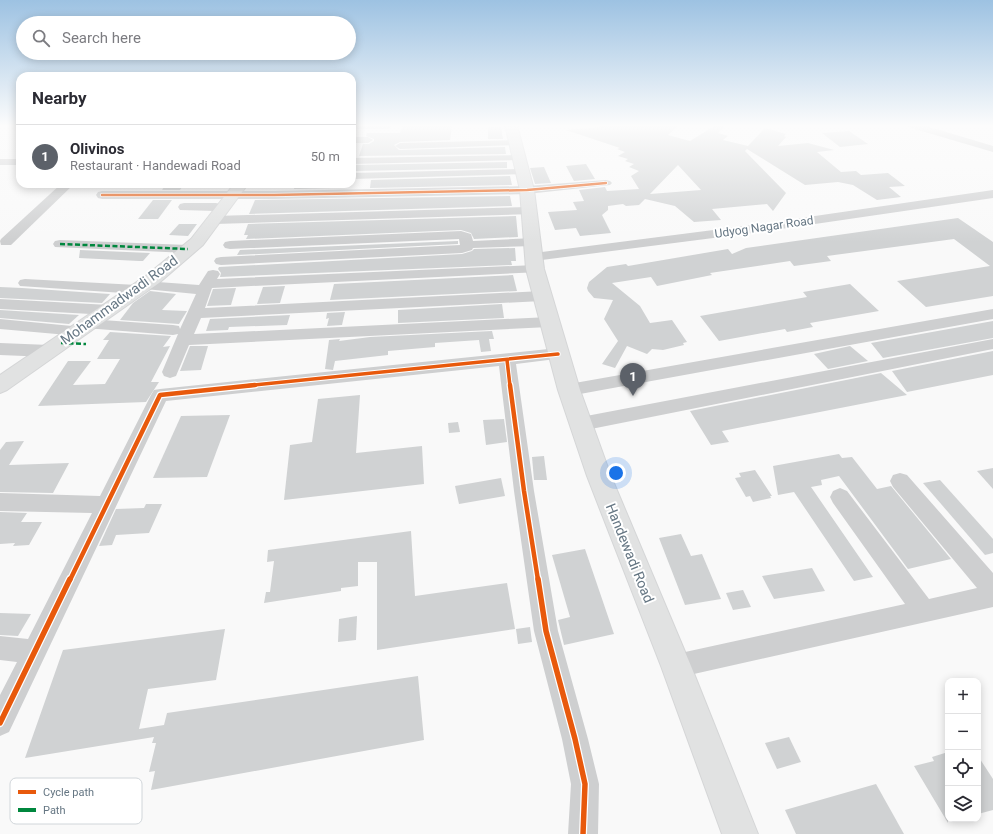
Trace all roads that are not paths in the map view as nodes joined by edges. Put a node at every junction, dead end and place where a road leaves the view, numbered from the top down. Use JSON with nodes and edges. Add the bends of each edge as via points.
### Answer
{"nodes":[{"id":1,"x":520,"y":164,"type":"edge"},
{"id":2,"x":522,"y":172,"type":"junction"},
{"id":3,"x":356,"y":176,"type":"edge"},
{"id":4,"x":606,"y":182,"type":"dead end"},
{"id":5,"x":64,"y":188,"type":"edge"},
{"id":6,"x":527,"y":190,"type":"junction"},
{"id":7,"x":993,"y":194,"type":"edge"},
{"id":8,"x":102,"y":195,"type":"dead end"},
{"id":9,"x":256,"y":195,"type":"junction"},
{"id":10,"x":229,"y":201,"type":"edge"},
{"id":11,"x":184,"y":207,"type":"dead end"},
{"id":12,"x":529,"y":211,"type":"junction"},
{"id":13,"x":241,"y":220,"type":"junction"},
{"id":14,"x":143,"y":237,"type":"dead end"},
{"id":15,"x":6,"y":242,"type":"dead end"},
{"id":16,"x":60,"y":244,"type":"dead end"},
{"id":17,"x":194,"y":244,"type":"junction"},
{"id":18,"x":475,"y":244,"type":"dead end"},
{"id":19,"x":230,"y":245,"type":"junction"},
{"id":20,"x":534,"y":256,"type":"junction"},
{"id":21,"x":221,"y":261,"type":"junction"},
{"id":22,"x":25,"y":283,"type":"dead end"},
{"id":23,"x":206,"y":287,"type":"junction"},
{"id":24,"x":141,"y":288,"type":"junction"},
{"id":25,"x":542,"y":296,"type":"junction"},
{"id":26,"x":0,"y":304,"type":"edge"},
{"id":27,"x":109,"y":310,"type":"junction"},
{"id":28,"x":195,"y":313,"type":"junction"},
{"id":29,"x":993,"y":314,"type":"edge"},
{"id":30,"x":549,"y":322,"type":"junction"},
{"id":31,"x":0,"y":324,"type":"edge"},
{"id":32,"x":83,"y":327,"type":"junction"},
{"id":33,"x":178,"y":335,"type":"junction"},
{"id":34,"x":993,"y":344,"type":"edge"},
{"id":35,"x":0,"y":349,"type":"edge"},
{"id":36,"x":49,"y":351,"type":"junction"},
{"id":37,"x":558,"y":354,"type":"junction"},
{"id":38,"x":507,"y":360,"type":"junction"},
{"id":39,"x":170,"y":372,"type":"dead end"},
{"id":40,"x":0,"y":385,"type":"edge"},
{"id":41,"x":569,"y":390,"type":"junction"},
{"id":42,"x":581,"y":424,"type":"junction"},
{"id":43,"x":900,"y":481,"type":"dead end"},
{"id":44,"x":840,"y":497,"type":"dead end"},
{"id":45,"x":0,"y":502,"type":"edge"},
{"id":46,"x":106,"y":505,"type":"junction"},
{"id":47,"x":993,"y":590,"type":"edge"},
{"id":48,"x":993,"y":596,"type":"edge"},
{"id":49,"x":924,"y":611,"type":"junction"},
{"id":50,"x":0,"y":648,"type":"edge"},
{"id":51,"x":35,"y":652,"type":"junction"},
{"id":52,"x":676,"y":666,"type":"junction"},
{"id":53,"x":0,"y":723,"type":"edge"},
{"id":54,"x":584,"y":834,"type":"edge"},
{"id":55,"x":740,"y":834,"type":"edge"}],
"edges":[{"from":1,"to":2,"type":"main road","name":"Handewadi Road"},
{"from":2,"to":3,"type":"street"},
{"from":2,"to":6,"type":"main road","name":"Handewadi Road"},
{"from":4,"to":6,"type":"street"},
{"from":5,"to":15,"type":"street"},
{"from":6,"to":9,"type":"street"},
{"from":6,"to":12,"type":"main road","name":"Handewadi Road"},
{"from":7,"to":20,"type":"street","name":"Udyog Nagar Road","via":[[767,227]]},
{"from":8,"to":10,"type":"street"},
{"from":9,"to":10,"type":"street"},
{"from":9,"to":13,"type":"street"},
{"from":10,"to":11,"type":"street"},
{"from":10,"to":13,"type":"street"},
{"from":10,"to":17,"type":"main road","name":"Mohammadwadi Road"},
{"from":12,"to":13,"type":"street"},
{"from":12,"to":20,"type":"main road","name":"Handewadi Road"},
{"from":13,"to":19,"type":"street"},
{"from":14,"to":17,"type":"street"},
{"from":16,"to":17,"type":"street"},
{"from":17,"to":24,"type":"main road","name":"Mohammadwadi Road"},
{"from":18,"to":20,"type":"street"},
{"from":19,"to":21,"type":"street"},
{"from":19,"to":21,"type":"street","via":[[460,235],[466,237],[467,247]]},
{"from":20,"to":23,"type":"street"},
{"from":20,"to":25,"type":"main road","name":"Handewadi Road"},
{"from":21,"to":23,"type":"street"},
{"from":22,"to":24,"type":"street"},
{"from":23,"to":24,"type":"street"},
{"from":23,"to":28,"type":"street"},
{"from":24,"to":27,"type":"main road","name":"Mohammadwadi Road"},
{"from":25,"to":28,"type":"street"},
{"from":25,"to":30,"type":"main road","name":"Handewadi Road"},
{"from":26,"to":27,"type":"street"},
{"from":27,"to":32,"type":"main road","name":"Mohammadwadi Road"},
{"from":28,"to":33,"type":"street"},
{"from":29,"to":41,"type":"street"},
{"from":30,"to":33,"type":"street"},
{"from":30,"to":37,"type":"main road","name":"Handewadi Road"},
{"from":31,"to":32,"type":"street"},
{"from":32,"to":33,"type":"street"},
{"from":32,"to":36,"type":"main road","name":"Mohammadwadi Road"},
{"from":33,"to":39,"type":"street"},
{"from":34,"to":42,"type":"street"},
{"from":35,"to":36,"type":"street"},
{"from":36,"to":40,"type":"main road","name":"Mohammadwadi Road"},
{"from":37,"to":38,"type":"street"},
{"from":37,"to":41,"type":"main road","name":"Handewadi Road"},
{"from":38,"to":46,"type":"street","via":[[160,395]]},
{"from":38,"to":54,"type":"street","via":[[546,631],[585,784]]},
{"from":41,"to":42,"type":"main road","name":"Handewadi Road"},
{"from":42,"to":52,"type":"main road","name":"Handewadi Road","via":[[599,476]]},
{"from":43,"to":47,"type":"street"},
{"from":44,"to":49,"type":"street"},
{"from":45,"to":46,"type":"street"},
{"from":46,"to":51,"type":"street"},
{"from":48,"to":49,"type":"street"},
{"from":49,"to":52,"type":"street"},
{"from":50,"to":51,"type":"street"},
{"from":51,"to":53,"type":"street"},
{"from":52,"to":55,"type":"main road","name":"Handewadi Road"}]}
